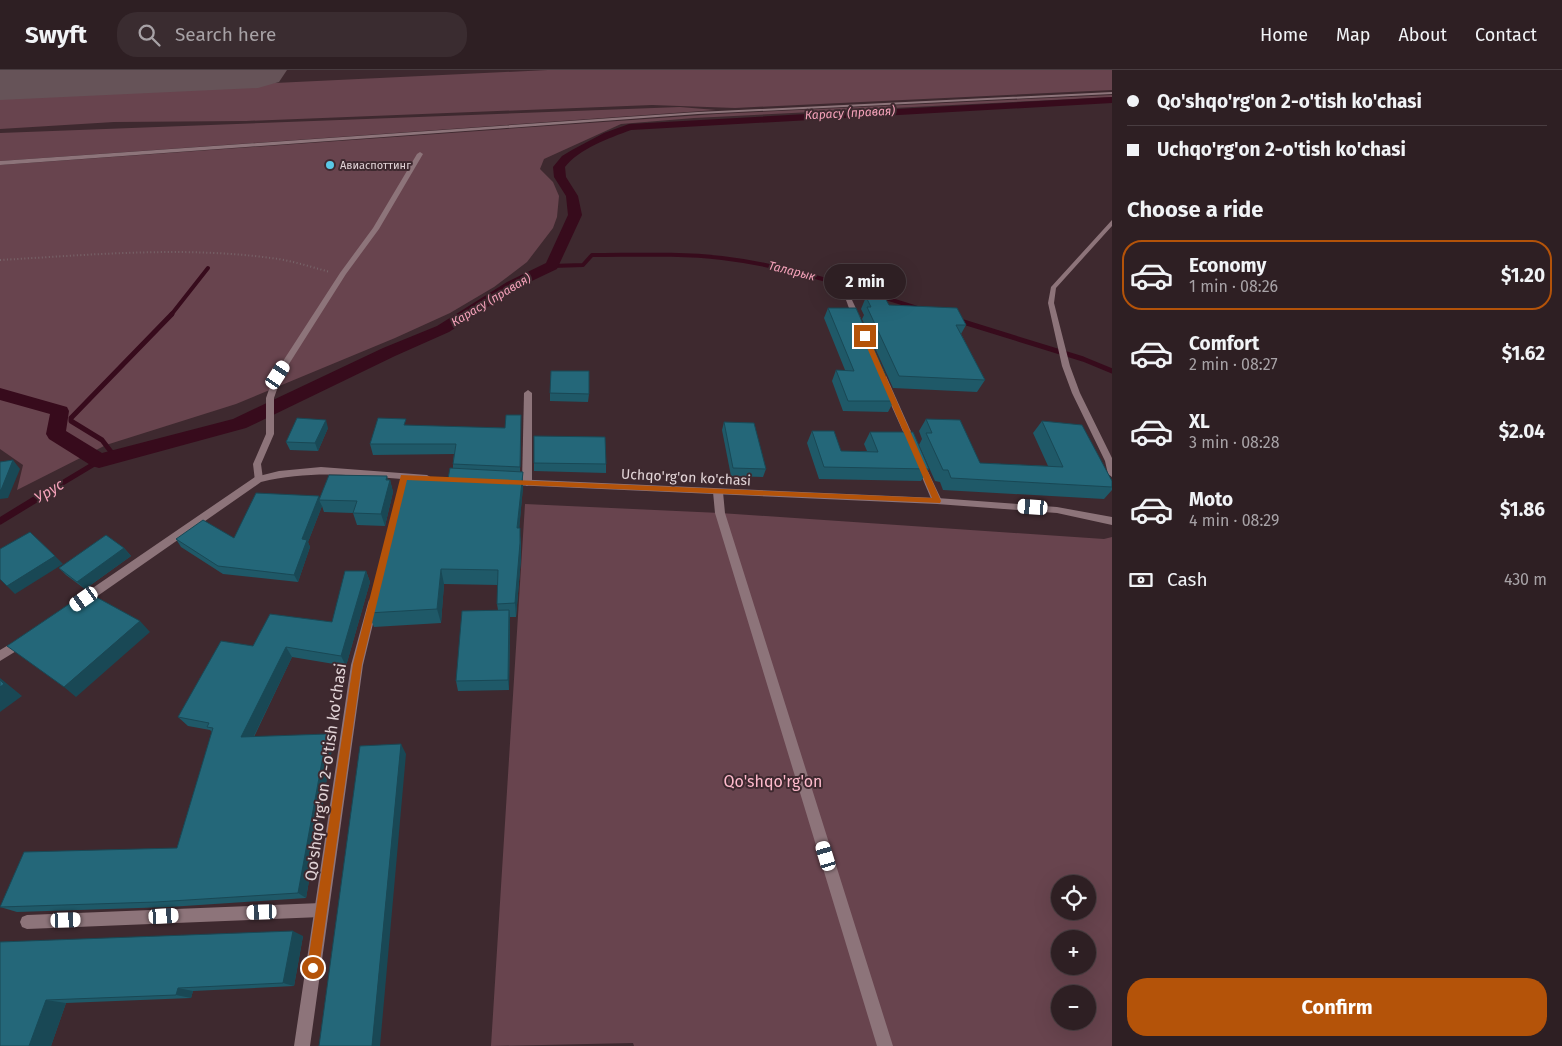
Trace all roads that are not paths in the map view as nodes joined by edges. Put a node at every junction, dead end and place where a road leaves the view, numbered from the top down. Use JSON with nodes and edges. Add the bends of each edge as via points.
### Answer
{"nodes":[{"id":1,"x":1112,"y":93,"type":"edge"},
{"id":2,"x":420,"y":154,"type":"dead end"},
{"id":3,"x":0,"y":163,"type":"edge"},
{"id":4,"x":1112,"y":222,"type":"edge"},
{"id":5,"x":848,"y":300,"type":"dead end"},
{"id":6,"x":861,"y":327,"type":"edge"},
{"id":7,"x":877,"y":364,"type":"edge"},
{"id":8,"x":528,"y":393,"type":"dead end"},
{"id":9,"x":1112,"y":474,"type":"edge"},
{"id":10,"x":258,"y":479,"type":"junction"},
{"id":11,"x":442,"y":479,"type":"edge"},
{"id":12,"x":498,"y":482,"type":"edge"},
{"id":13,"x":527,"y":483,"type":"junction"},
{"id":14,"x":718,"y":492,"type":"junction"},
{"id":15,"x":937,"y":501,"type":"junction"},
{"id":16,"x":1112,"y":521,"type":"edge"},
{"id":17,"x":376,"y":590,"type":"edge"},
{"id":18,"x":76,"y":605,"type":"edge"},
{"id":19,"x":28,"y":638,"type":"edge"},
{"id":20,"x":0,"y":656,"type":"edge"},
{"id":21,"x":321,"y":910,"type":"junction"},
{"id":22,"x":27,"y":922,"type":"edge"},
{"id":23,"x":302,"y":1046,"type":"edge"},
{"id":24,"x":885,"y":1046,"type":"edge"}],
"edges":[{"from":1,"to":3,"type":"street","via":[[698,113]]},
{"from":2,"to":10,"type":"street","via":[[376,229],[343,273],[278,375],[270,398],[270,434],[257,464]]},
{"from":4,"to":9,"type":"street","via":[[1051,291],[1066,366]]},
{"from":5,"to":6,"type":"street"},
{"from":7,"to":15,"type":"street"},
{"from":8,"to":13,"type":"street"},
{"from":10,"to":11,"type":"street","via":[[283,472],[333,469],[403,482]]},
{"from":10,"to":18,"type":"street"},
{"from":12,"to":13,"type":"street","name":"Uchqo'rg'on ko'chasi"},
{"from":13,"to":14,"type":"street","name":"Uchqo'rg'on ko'chasi"},
{"from":14,"to":15,"type":"street","name":"Uchqo'rg'on ko'chasi"},
{"from":14,"to":24,"type":"street","via":[[720,513]]},
{"from":15,"to":16,"type":"street","name":"Uchqo'rg'on ko'chasi","via":[[1057,510]]},
{"from":17,"to":21,"type":"street","name":"Qo'shqo'rg'on 2-o'tish ko'chasi","via":[[357,664]]},
{"from":19,"to":20,"type":"street"},
{"from":21,"to":22,"type":"street"},
{"from":21,"to":23,"type":"street","name":"Qo'shqo'rg'on 2-o'tish ko'chasi"}]}
